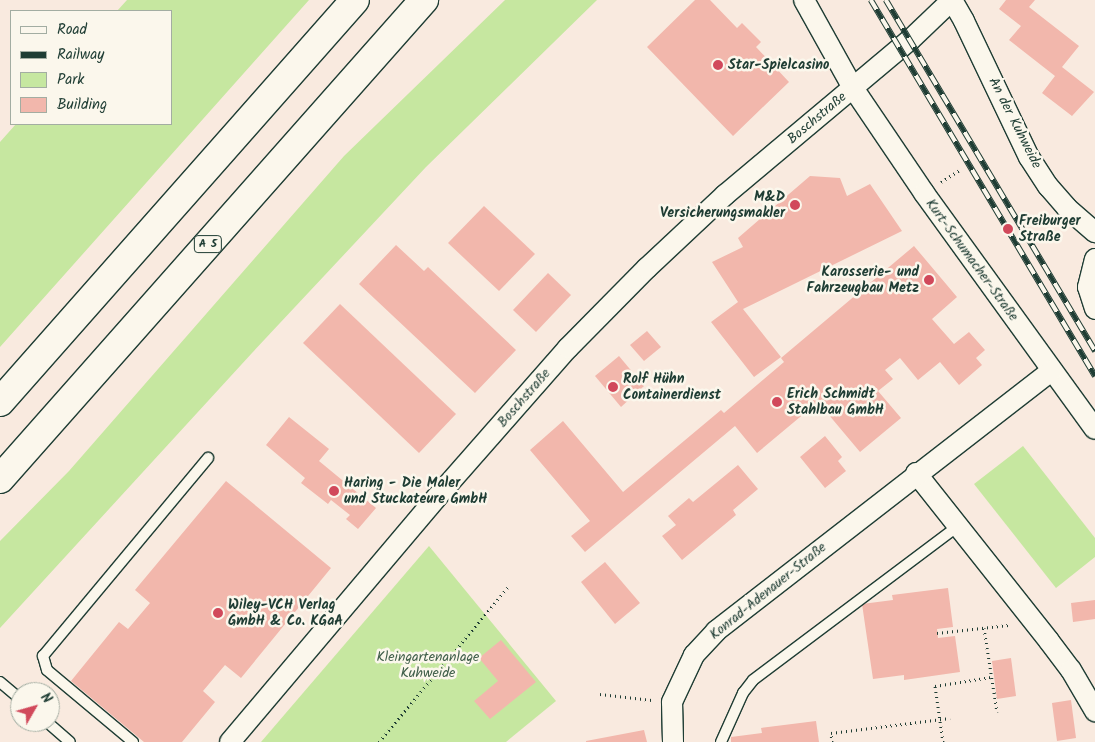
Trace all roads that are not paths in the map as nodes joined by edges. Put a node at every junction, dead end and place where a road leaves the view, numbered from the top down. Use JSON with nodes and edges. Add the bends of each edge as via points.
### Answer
{"nodes":[{"id":1,"x":355,"y":0,"type":"edge"},
{"id":2,"x":804,"y":0,"type":"edge"},
{"id":3,"x":952,"y":0,"type":"edge"},
{"id":4,"x":422,"y":3,"type":"edge"},
{"id":5,"x":853,"y":88,"type":"junction"},
{"id":6,"x":1095,"y":232,"type":"edge"},
{"id":7,"x":1095,"y":259,"type":"edge"},
{"id":8,"x":1095,"y":309,"type":"edge"},
{"id":9,"x":1052,"y":370,"type":"junction"},
{"id":10,"x":0,"y":402,"type":"edge"},
{"id":11,"x":1095,"y":429,"type":"edge"},
{"id":12,"x":208,"y":458,"type":"dead end"},
{"id":13,"x":916,"y":473,"type":"junction"},
{"id":14,"x":0,"y":479,"type":"edge"},
{"id":15,"x":958,"y":526,"type":"junction"},
{"id":16,"x":0,"y":682,"type":"edge"},
{"id":17,"x":10,"y":690,"type":"edge"},
{"id":18,"x":1095,"y":712,"type":"edge"},
{"id":19,"x":58,"y":732,"type":"edge"},
{"id":20,"x":70,"y":742,"type":"edge"},
{"id":21,"x":133,"y":742,"type":"edge"},
{"id":22,"x":230,"y":742,"type":"edge"},
{"id":23,"x":673,"y":742,"type":"edge"},
{"id":24,"x":721,"y":742,"type":"edge"}],
"edges":[{"from":1,"to":10,"type":"highway"},
{"from":2,"to":5,"type":"street","name":"Kurt-Schumacher-Straße"},
{"from":3,"to":5,"type":"street"},
{"from":3,"to":6,"type":"street","name":"An der Kuhweide","via":[[1030,157],[1066,208]]},
{"from":4,"to":14,"type":"highway","number":"A 5"},
{"from":5,"to":9,"type":"street","name":"Kurt-Schumacher-Straße","via":[[924,194]]},
{"from":5,"to":22,"type":"street","name":"Boschstraße","via":[[725,195],[568,348]]},
{"from":7,"to":8,"type":"street","via":[[1088,287]]},
{"from":9,"to":11,"type":"street","name":"Kurt-Schumacher-Straße"},
{"from":9,"to":13,"type":"street","name":"Konrad-Adenauer-Straße"},
{"from":12,"to":21,"type":"lane","via":[[43,656],[47,670]]},
{"from":13,"to":15,"type":"street"},
{"from":13,"to":23,"type":"street","name":"Konrad-Adenauer-Straße","via":[[716,632],[694,655],[672,702]]},
{"from":15,"to":18,"type":"street","via":[[1071,670]]},
{"from":15,"to":24,"type":"lane","via":[[753,680],[743,693]]},
{"from":16,"to":17,"type":"lane"},
{"from":19,"to":20,"type":"lane"}]}
